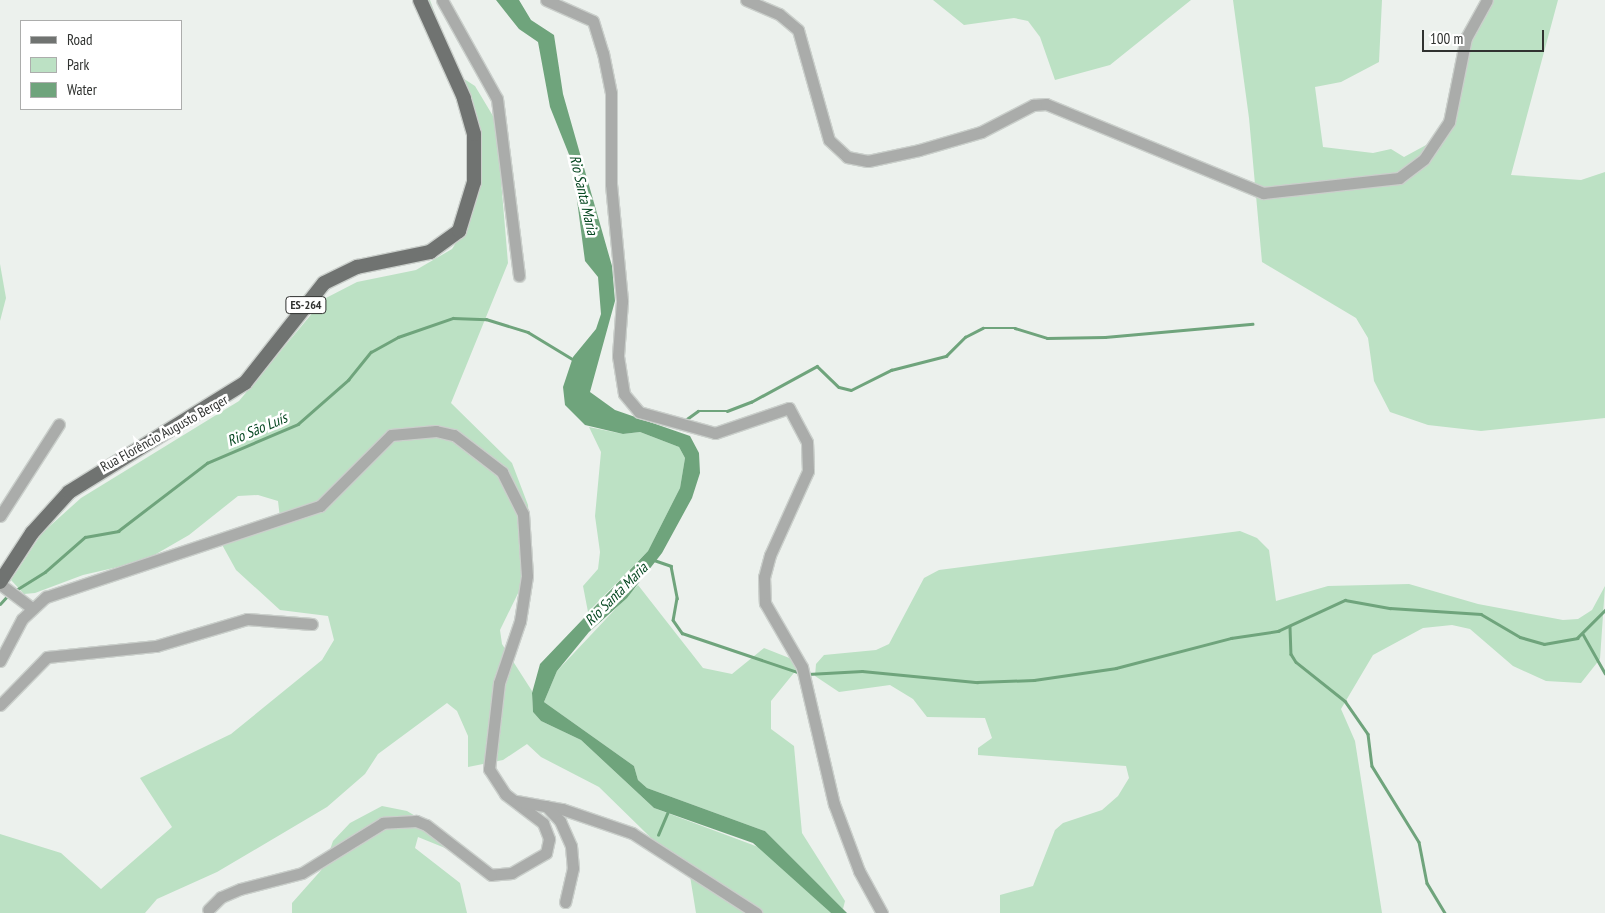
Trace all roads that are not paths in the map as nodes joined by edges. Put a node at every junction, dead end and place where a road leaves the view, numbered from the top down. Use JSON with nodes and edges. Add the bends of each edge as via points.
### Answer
{"nodes":[{"id":1,"x":420,"y":0,"type":"edge"},
{"id":2,"x":442,"y":0,"type":"edge"},
{"id":3,"x":546,"y":0,"type":"edge"},
{"id":4,"x":746,"y":0,"type":"edge"},
{"id":5,"x":1487,"y":0,"type":"edge"},
{"id":6,"x":519,"y":276,"type":"dead end"},
{"id":7,"x":59,"y":424,"type":"dead end"},
{"id":8,"x":5,"y":504,"type":"edge"},
{"id":9,"x":0,"y":516,"type":"edge"},
{"id":10,"x":2,"y":584,"type":"edge"},
{"id":11,"x":32,"y":608,"type":"junction"},
{"id":12,"x":312,"y":624,"type":"dead end"},
{"id":13,"x":0,"y":661,"type":"edge"},
{"id":14,"x":0,"y":705,"type":"edge"},
{"id":15,"x":514,"y":801,"type":"junction"},
{"id":16,"x":545,"y":805,"type":"junction"},
{"id":17,"x":565,"y":902,"type":"dead end"},
{"id":18,"x":208,"y":910,"type":"dead end"},
{"id":19,"x":756,"y":913,"type":"edge"},
{"id":20,"x":882,"y":913,"type":"edge"}],
"edges":[{"from":1,"to":10,"type":"main road","name":"Rua Florêncio Augusto Berger","number":"ES-264","via":[[464,98],[474,134],[474,182],[459,231],[430,252],[357,267],[324,283],[238,389],[69,492],[32,533]]},
{"from":2,"to":6,"type":"street","via":[[497,99]]},
{"from":3,"to":20,"type":"street","via":[[593,21],[604,52],[611,93],[611,184],[622,300],[618,369],[624,394],[639,412],[715,433],[789,408],[807,442],[810,464],[770,555],[764,577],[765,603],[802,667],[834,804],[860,871]]},
{"from":4,"to":5,"type":"street","via":[[779,14],[798,30],[829,140],[838,151],[856,160],[887,157],[972,135],[1032,105],[1046,104],[1263,193],[1399,178],[1424,159],[1449,122],[1466,38]]},
{"from":7,"to":8,"type":"street"},
{"from":8,"to":9,"type":"street"},
{"from":10,"to":11,"type":"street"},
{"from":11,"to":13,"type":"street"},
{"from":11,"to":15,"type":"street","via":[[46,597],[198,544],[253,531],[320,506],[391,435],[436,431],[476,449],[502,472],[515,493],[526,532],[527,576],[520,620],[499,683],[488,754],[492,776]]},
{"from":12,"to":14,"type":"street","via":[[247,619],[156,646],[48,657]]},
{"from":15,"to":16,"type":"street"},
{"from":15,"to":18,"type":"street","via":[[543,823],[549,844],[540,860],[512,873],[486,873],[426,825],[394,822],[376,826],[302,873],[240,889],[221,897]]},
{"from":16,"to":17,"type":"street","via":[[560,821],[571,846],[573,868]]},
{"from":16,"to":19,"type":"street","via":[[632,833]]}]}
